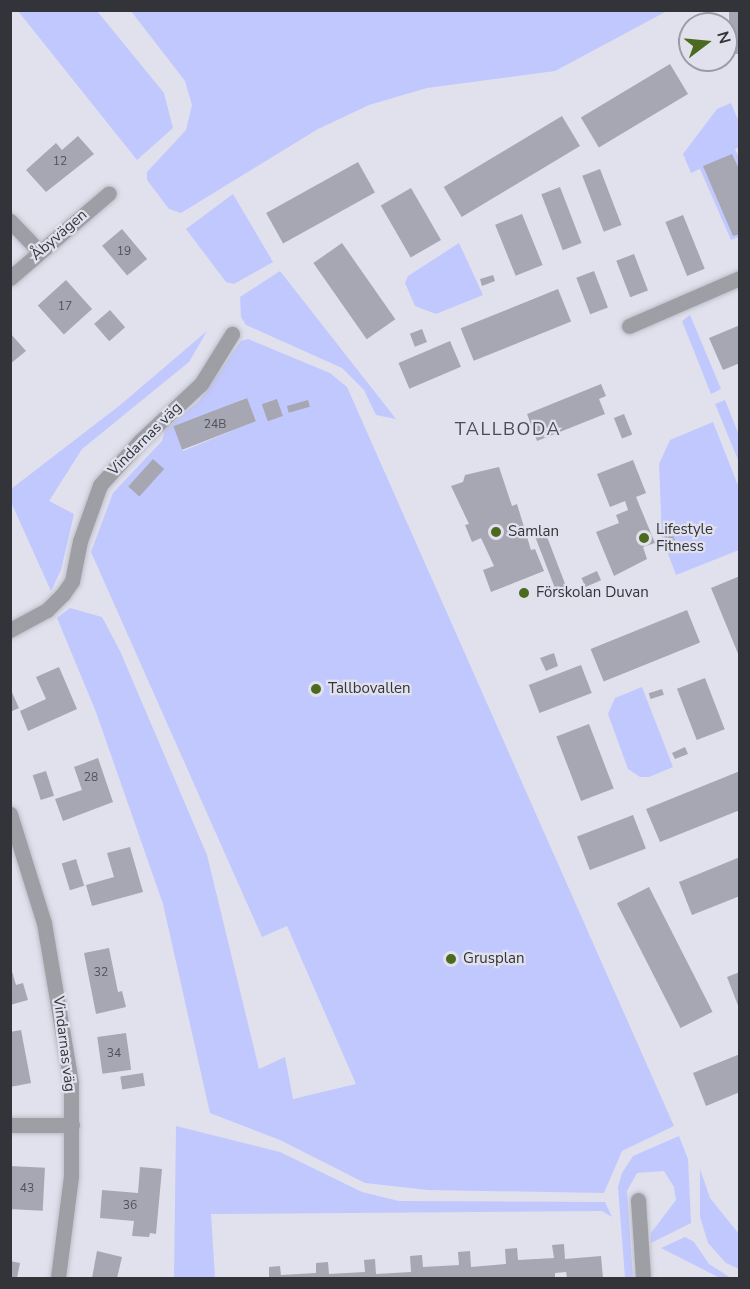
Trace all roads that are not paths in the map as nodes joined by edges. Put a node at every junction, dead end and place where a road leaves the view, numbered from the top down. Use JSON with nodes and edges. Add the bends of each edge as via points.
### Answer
{"nodes":[{"id":1,"x":109,"y":192,"type":"dead end"},
{"id":2,"x":10,"y":221,"type":"edge"},
{"id":3,"x":40,"y":252,"type":"junction"},
{"id":4,"x":10,"y":278,"type":"edge"},
{"id":5,"x":740,"y":278,"type":"edge"},
{"id":6,"x":629,"y":326,"type":"dead end"},
{"id":7,"x":232,"y":334,"type":"dead end"},
{"id":8,"x":10,"y":630,"type":"edge"},
{"id":9,"x":10,"y":814,"type":"edge"},
{"id":10,"x":10,"y":1125,"type":"edge"},
{"id":11,"x":72,"y":1125,"type":"junction"},
{"id":12,"x":638,"y":1200,"type":"dead end"},
{"id":13,"x":58,"y":1278,"type":"edge"},
{"id":14,"x":643,"y":1278,"type":"edge"}],
"edges":[{"from":1,"to":3,"type":"street","name":"Åbyvägen"},
{"from":2,"to":3,"type":"street"},
{"from":3,"to":4,"type":"street","name":"Åbyvägen"},
{"from":5,"to":6,"type":"street"},
{"from":7,"to":8,"type":"street","name":"Vindarnas väg","via":[[201,384],[100,485],[80,541],[72,581],[63,594],[46,610]]},
{"from":9,"to":11,"type":"street","name":"Vindarnas väg","via":[[31,876],[58,993],[69,1067]]},
{"from":10,"to":11,"type":"street"},
{"from":11,"to":13,"type":"street","name":"Vindarnas väg","via":[[68,1212]]},
{"from":12,"to":14,"type":"street"}]}
